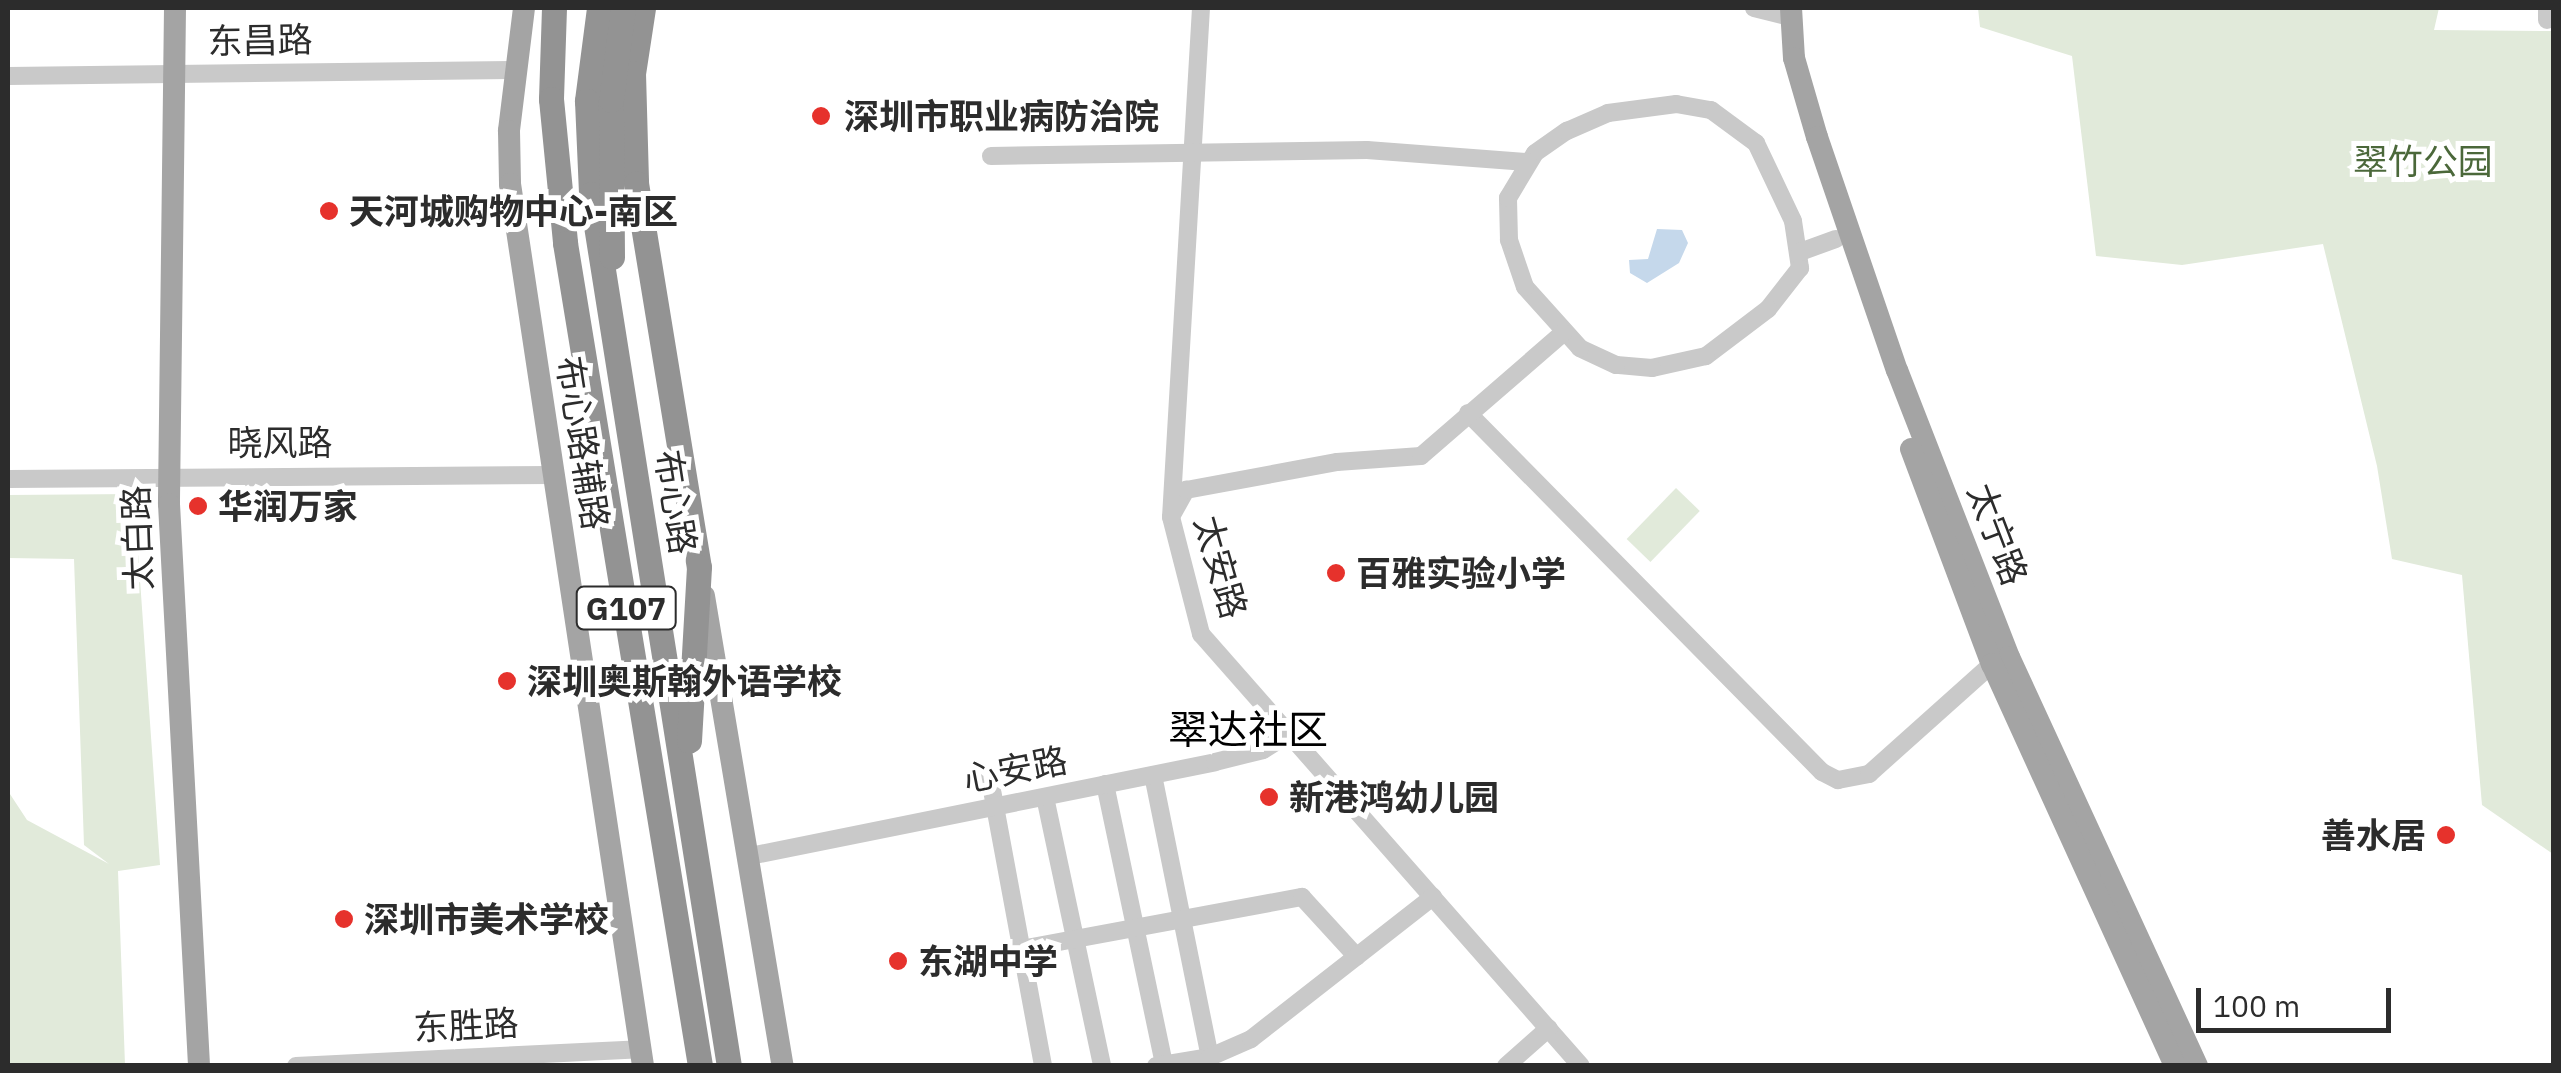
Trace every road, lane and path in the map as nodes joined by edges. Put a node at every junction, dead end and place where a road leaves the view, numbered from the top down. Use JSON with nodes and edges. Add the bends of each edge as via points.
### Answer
{"nodes":[{"id":1,"x":162,"y":8,"type":"edge"},
{"id":2,"x":175,"y":8,"type":"edge"},
{"id":3,"x":524,"y":8,"type":"edge"},
{"id":4,"x":554,"y":8,"type":"edge"},
{"id":5,"x":569,"y":8,"type":"edge"},
{"id":6,"x":599,"y":8,"type":"edge"},
{"id":7,"x":623,"y":8,"type":"edge"},
{"id":8,"x":643,"y":8,"type":"edge"},
{"id":9,"x":1202,"y":8,"type":"edge"},
{"id":10,"x":1778,"y":10,"type":"edge"},
{"id":11,"x":514,"y":70,"type":"junction"},
{"id":12,"x":169,"y":74,"type":"junction"},
{"id":13,"x":8,"y":76,"type":"edge"},
{"id":14,"x":556,"y":150,"type":"junction"},
{"id":15,"x":1190,"y":154,"type":"junction"},
{"id":16,"x":991,"y":156,"type":"dead end"},
{"id":17,"x":1528,"y":162,"type":"junction"},
{"id":18,"x":1836,"y":240,"type":"junction"},
{"id":19,"x":1800,"y":252,"type":"junction"},
{"id":20,"x":611,"y":316,"type":"junction"},
{"id":21,"x":1563,"y":333,"type":"junction"},
{"id":22,"x":1468,"y":413,"type":"junction"},
{"id":23,"x":162,"y":475,"type":"junction"},
{"id":24,"x":552,"y":475,"type":"junction"},
{"id":25,"x":8,"y":480,"type":"edge"},
{"id":26,"x":1171,"y":517,"type":"junction"},
{"id":27,"x":699,"y":567,"type":"junction"},
{"id":28,"x":1992,"y":664,"type":"junction"},
{"id":29,"x":1289,"y":734,"type":"junction"},
{"id":30,"x":988,"y":774,"type":"dead end"},
{"id":31,"x":1153,"y":775,"type":"junction"},
{"id":32,"x":1106,"y":784,"type":"junction"},
{"id":33,"x":686,"y":791,"type":"junction"},
{"id":34,"x":1045,"y":797,"type":"junction"},
{"id":35,"x":994,"y":807,"type":"junction"},
{"id":36,"x":750,"y":856,"type":"junction"},
{"id":37,"x":1433,"y":897,"type":"junction"},
{"id":38,"x":1182,"y":919,"type":"junction"},
{"id":39,"x":1135,"y":928,"type":"junction"},
{"id":40,"x":1075,"y":939,"type":"junction"},
{"id":41,"x":1021,"y":949,"type":"junction"},
{"id":42,"x":1357,"y":957,"type":"junction"},
{"id":43,"x":1549,"y":1028,"type":"junction"},
{"id":44,"x":1210,"y":1056,"type":"junction"},
{"id":45,"x":641,"y":1057,"type":"edge"},
{"id":46,"x":1164,"y":1064,"type":"edge"},
{"id":47,"x":185,"y":1066,"type":"edge"},
{"id":48,"x":199,"y":1066,"type":"edge"},
{"id":49,"x":296,"y":1066,"type":"edge"},
{"id":50,"x":700,"y":1066,"type":"edge"},
{"id":51,"x":729,"y":1066,"type":"edge"},
{"id":52,"x":783,"y":1066,"type":"edge"},
{"id":53,"x":1043,"y":1066,"type":"edge"},
{"id":54,"x":1102,"y":1066,"type":"edge"},
{"id":55,"x":1156,"y":1066,"type":"edge"},
{"id":56,"x":1506,"y":1066,"type":"edge"},
{"id":57,"x":1581,"y":1066,"type":"edge"},
{"id":58,"x":2174,"y":1066,"type":"edge"},
{"id":59,"x":2197,"y":1066,"type":"edge"}],
"edges":[{"from":1,"to":12,"type":"main road","name":"太白路"},
{"from":2,"to":12,"type":"main road","name":"太白路"},
{"from":3,"to":11,"type":"main road","name":"布心路辅路"},
{"from":4,"to":14,"type":"highway","name":"布心路","number":"G107"},
{"from":5,"to":14,"type":"highway","name":"布心路"},
{"from":6,"to":20,"type":"highway","name":"布心路","via":[[587,129]]},
{"from":7,"to":20,"type":"highway","via":[[611,100]]},
{"from":8,"to":27,"type":"highway","number":"G107","via":[[633,73],[636,183]]},
{"from":9,"to":15,"type":"street","name":"太安路"},
{"from":10,"to":18,"type":"main road","name":"太宁路","via":[[1781,63]]},
{"from":10,"to":59,"type":"main road","name":"太宁路","via":[[1927,447],[2009,657]]},
{"from":11,"to":12,"type":"street","name":"东昌路"},
{"from":11,"to":24,"type":"main road","name":"布心路辅路","via":[[510,184]]},
{"from":12,"to":13,"type":"street","name":"东昌路"},
{"from":12,"to":23,"type":"main road","name":"太白路"},
{"from":14,"to":50,"type":"highway","name":"布心路","number":"G107","via":[[565,243]]},
{"from":15,"to":16,"type":"street"},
{"from":15,"to":17,"type":"street","via":[[1367,150]]},
{"from":15,"to":26,"type":"street","name":"太安路"},
{"from":17,"to":19,"type":"street","via":[[1567,131],[1608,113],[1676,104],[1710,110],[1756,143],[1780,188]]},
{"from":17,"to":21,"type":"street","via":[[1508,198],[1509,240],[1525,287]]},
{"from":18,"to":19,"type":"street"},
{"from":18,"to":28,"type":"main road","name":"太宁路"},
{"from":19,"to":21,"type":"street","via":[[1793,284],[1706,356],[1633,368],[1600,359]]},
{"from":20,"to":33,"type":"highway","name":"布心路"},
{"from":21,"to":22,"type":"street"},
{"from":22,"to":26,"type":"street","via":[[1421,456],[1337,462],[1186,490]]},
{"from":22,"to":28,"type":"street","via":[[1822,772],[1838,780],[1870,774]]},
{"from":23,"to":24,"type":"street","name":"晓风路"},
{"from":23,"to":25,"type":"street","name":"晓风路"},
{"from":23,"to":47,"type":"main road","name":"太白路"},
{"from":23,"to":48,"type":"main road","name":"太白路"},
{"from":24,"to":45,"type":"main road","name":"布心路辅路"},
{"from":26,"to":29,"type":"street","name":"太安路","via":[[1201,634]]},
{"from":27,"to":33,"type":"highway","number":"G107"},
{"from":27,"to":36,"type":"main road"},
{"from":28,"to":58,"type":"main road","name":"太宁路"},
{"from":29,"to":31,"type":"street","name":"心安路","via":[[1251,754]]},
{"from":29,"to":37,"type":"street","name":"太安路"},
{"from":30,"to":35,"type":"street"},
{"from":31,"to":32,"type":"street","name":"心安路"},
{"from":31,"to":38,"type":"street"},
{"from":32,"to":34,"type":"street","name":"心安路"},
{"from":32,"to":39,"type":"street"},
{"from":33,"to":51,"type":"highway","name":"布心路","number":"G107"},
{"from":34,"to":35,"type":"street","name":"心安路"},
{"from":34,"to":40,"type":"street"},
{"from":35,"to":36,"type":"street","name":"心安路"},
{"from":35,"to":41,"type":"street"},
{"from":36,"to":52,"type":"main road"},
{"from":37,"to":42,"type":"street"},
{"from":37,"to":43,"type":"street","name":"太安路"},
{"from":38,"to":39,"type":"street"},
{"from":38,"to":42,"type":"street","via":[[1302,897]]},
{"from":38,"to":44,"type":"street"},
{"from":39,"to":40,"type":"street"},
{"from":39,"to":46,"type":"street"},
{"from":40,"to":41,"type":"street"},
{"from":40,"to":54,"type":"street"},
{"from":41,"to":53,"type":"street"},
{"from":42,"to":44,"type":"street","via":[[1251,1040]]},
{"from":43,"to":56,"type":"street"},
{"from":43,"to":57,"type":"street","name":"太安路"},
{"from":44,"to":46,"type":"street"},
{"from":45,"to":49,"type":"street","name":"东胜路"},
{"from":46,"to":55,"type":"street"}]}
